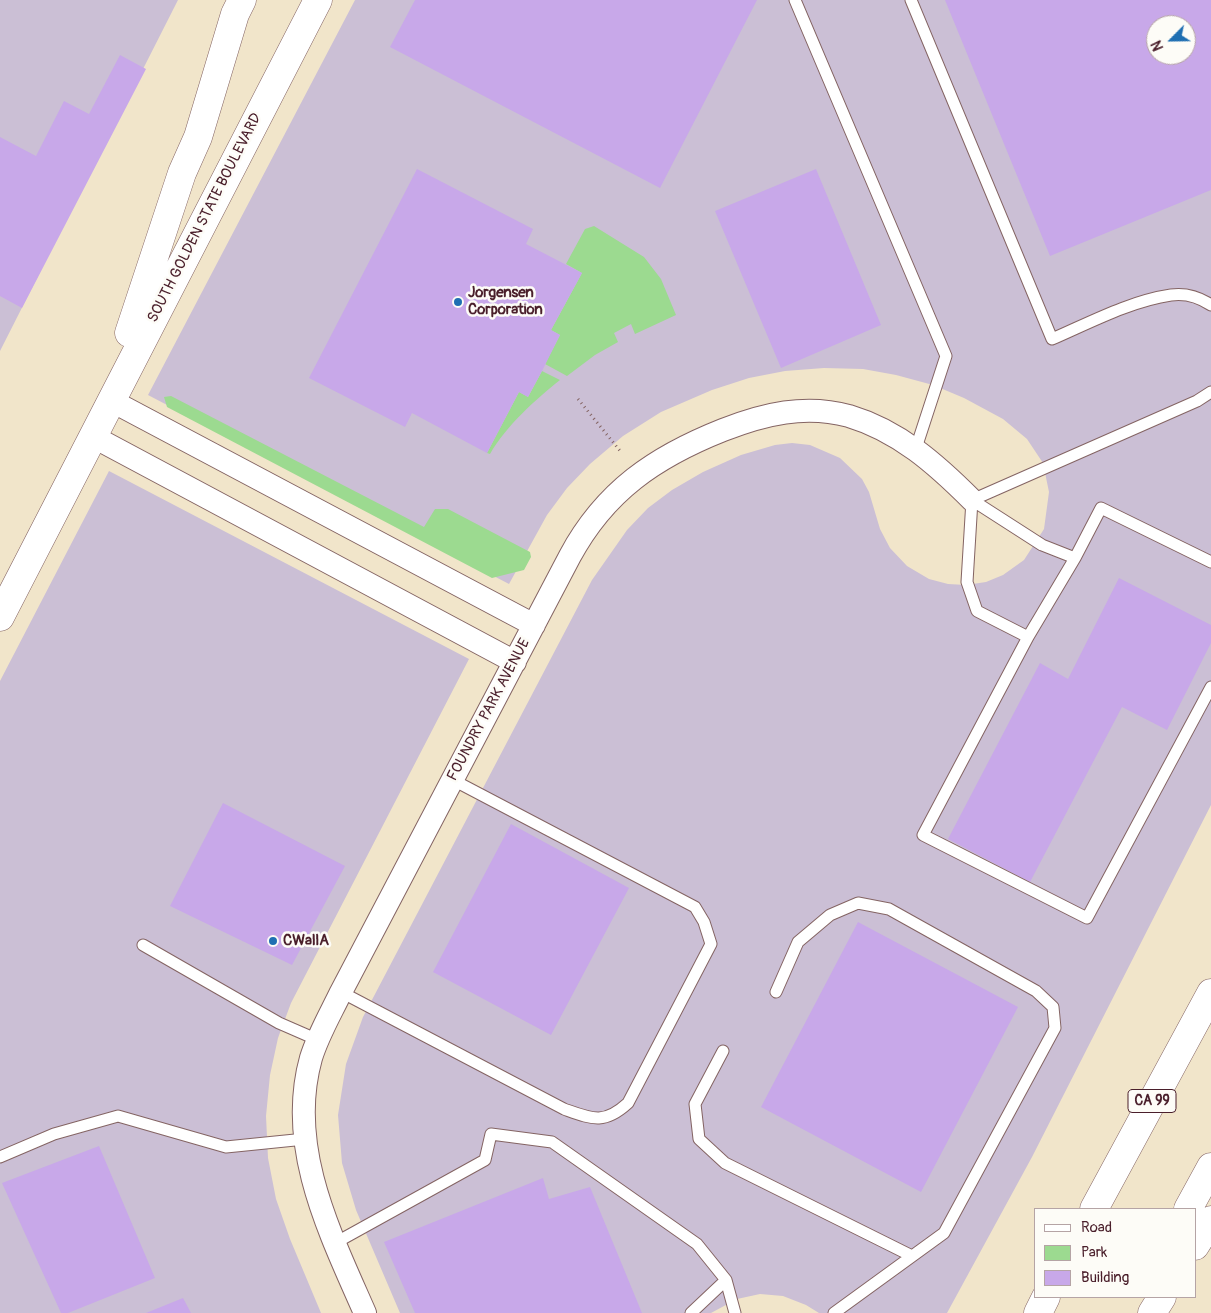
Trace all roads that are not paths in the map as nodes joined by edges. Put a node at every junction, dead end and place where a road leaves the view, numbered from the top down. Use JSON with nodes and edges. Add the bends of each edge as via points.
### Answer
{"nodes":[{"id":1,"x":242,"y":0,"type":"edge"},
{"id":2,"x":318,"y":0,"type":"edge"},
{"id":3,"x":795,"y":0,"type":"edge"},
{"id":4,"x":911,"y":0,"type":"edge"},
{"id":5,"x":1211,"y":305,"type":"edge"},
{"id":6,"x":1211,"y":392,"type":"edge"},
{"id":7,"x":110,"y":400,"type":"junction"},
{"id":8,"x":92,"y":436,"type":"junction"},
{"id":9,"x":916,"y":448,"type":"junction"},
{"id":10,"x":972,"y":500,"type":"junction"},
{"id":11,"x":1074,"y":558,"type":"junction"},
{"id":12,"x":1211,"y":562,"type":"edge"},
{"id":13,"x":0,"y":617,"type":"edge"},
{"id":14,"x":534,"y":625,"type":"junction"},
{"id":15,"x":1028,"y":637,"type":"junction"},
{"id":16,"x":515,"y":662,"type":"junction"},
{"id":17,"x":1211,"y":687,"type":"edge"},
{"id":18,"x":453,"y":780,"type":"junction"},
{"id":19,"x":143,"y":945,"type":"dead end"},
{"id":20,"x":341,"y":992,"type":"junction"},
{"id":21,"x":776,"y":992,"type":"dead end"},
{"id":22,"x":1211,"y":992,"type":"edge"},
{"id":23,"x":318,"y":1040,"type":"junction"},
{"id":24,"x":723,"y":1051,"type":"dead end"},
{"id":25,"x":305,"y":1139,"type":"junction"},
{"id":26,"x":0,"y":1157,"type":"edge"},
{"id":27,"x":1211,"y":1168,"type":"edge"},
{"id":28,"x":1095,"y":1208,"type":"edge"},
{"id":29,"x":1189,"y":1208,"type":"edge"},
{"id":30,"x":1211,"y":1220,"type":"edge"},
{"id":31,"x":335,"y":1244,"type":"junction"},
{"id":32,"x":1196,"y":1244,"type":"edge"},
{"id":33,"x":912,"y":1256,"type":"junction"},
{"id":34,"x":726,"y":1280,"type":"junction"},
{"id":35,"x":1046,"y":1298,"type":"edge"},
{"id":36,"x":1140,"y":1298,"type":"edge"},
{"id":37,"x":1161,"y":1298,"type":"edge"},
{"id":38,"x":365,"y":1313,"type":"edge"},
{"id":39,"x":691,"y":1313,"type":"edge"},
{"id":40,"x":735,"y":1313,"type":"edge"},
{"id":41,"x":834,"y":1313,"type":"edge"},
{"id":42,"x":1038,"y":1313,"type":"edge"},
{"id":43,"x":1132,"y":1313,"type":"edge"},
{"id":44,"x":1152,"y":1313,"type":"edge"}],
"edges":[{"from":1,"to":8,"type":"main road","name":"SOUTH GOLDEN STATE BOULEVARD","via":[[198,137],[182,173]]},
{"from":2,"to":7,"type":"main road","name":"SOUTH GOLDEN STATE BOULEVARD"},
{"from":3,"to":9,"type":"lane","via":[[946,356]]},
{"from":4,"to":5,"type":"lane","via":[[1052,339],[1145,302],[1172,295],[1199,297]]},
{"from":6,"to":10,"type":"lane"},
{"from":7,"to":8,"type":"main road","name":"SOUTH GOLDEN STATE BOULEVARD"},
{"from":7,"to":14,"type":"street"},
{"from":8,"to":13,"type":"main road","name":"SOUTH GOLDEN STATE BOULEVARD"},
{"from":8,"to":16,"type":"street"},
{"from":9,"to":10,"type":"street","name":"FOUNDRY PARK AVENUE"},
{"from":9,"to":14,"type":"street","name":"FOUNDRY PARK AVENUE","via":[[848,416],[786,410],[759,416],[691,442],[638,474],[596,515],[581,536]]},
{"from":10,"to":11,"type":"lane","via":[[1042,545]]},
{"from":10,"to":15,"type":"lane","via":[[967,582],[977,611]]},
{"from":11,"to":12,"type":"lane","via":[[1101,508]]},
{"from":11,"to":15,"type":"lane"},
{"from":14,"to":16,"type":"street","name":"FOUNDRY PARK AVENUE"},
{"from":15,"to":17,"type":"lane","via":[[923,835],[1086,918]]},
{"from":16,"to":18,"type":"street","name":"FOUNDRY PARK AVENUE"},
{"from":18,"to":20,"type":"street","name":"FOUNDRY PARK AVENUE"},
{"from":18,"to":20,"type":"lane","via":[[695,907],[704,922],[711,944],[628,1103],[616,1114],[594,1120],[564,1109]]},
{"from":19,"to":23,"type":"lane","via":[[279,1023]]},
{"from":20,"to":23,"type":"street","name":"FOUNDRY PARK AVENUE"},
{"from":21,"to":33,"type":"lane","via":[[798,942],[830,915],[858,903],[889,909],[1036,991],[1053,1007],[1055,1028],[944,1233]]},
{"from":22,"to":28,"type":"main road","number":"CA 99"},
{"from":23,"to":25,"type":"street","name":"FOUNDRY PARK AVENUE","via":[[306,1086]]},
{"from":24,"to":33,"type":"lane","via":[[695,1104],[699,1140],[725,1163]]},
{"from":25,"to":26,"type":"lane","via":[[226,1147],[118,1116],[54,1134]]},
{"from":25,"to":31,"type":"street","name":"FOUNDRY PARK AVENUE","via":[[314,1185]]},
{"from":27,"to":29,"type":"main road"},
{"from":30,"to":32,"type":"main road"},
{"from":31,"to":34,"type":"lane","via":[[485,1160],[491,1134],[552,1142],[698,1244]]},
{"from":31,"to":38,"type":"street","name":"FOUNDRY PARK AVENUE"},
{"from":33,"to":41,"type":"lane"},
{"from":34,"to":39,"type":"lane"},
{"from":34,"to":40,"type":"lane"},
{"from":35,"to":42,"type":"main road"},
{"from":36,"to":43,"type":"main road"},
{"from":37,"to":44,"type":"main road"}]}
